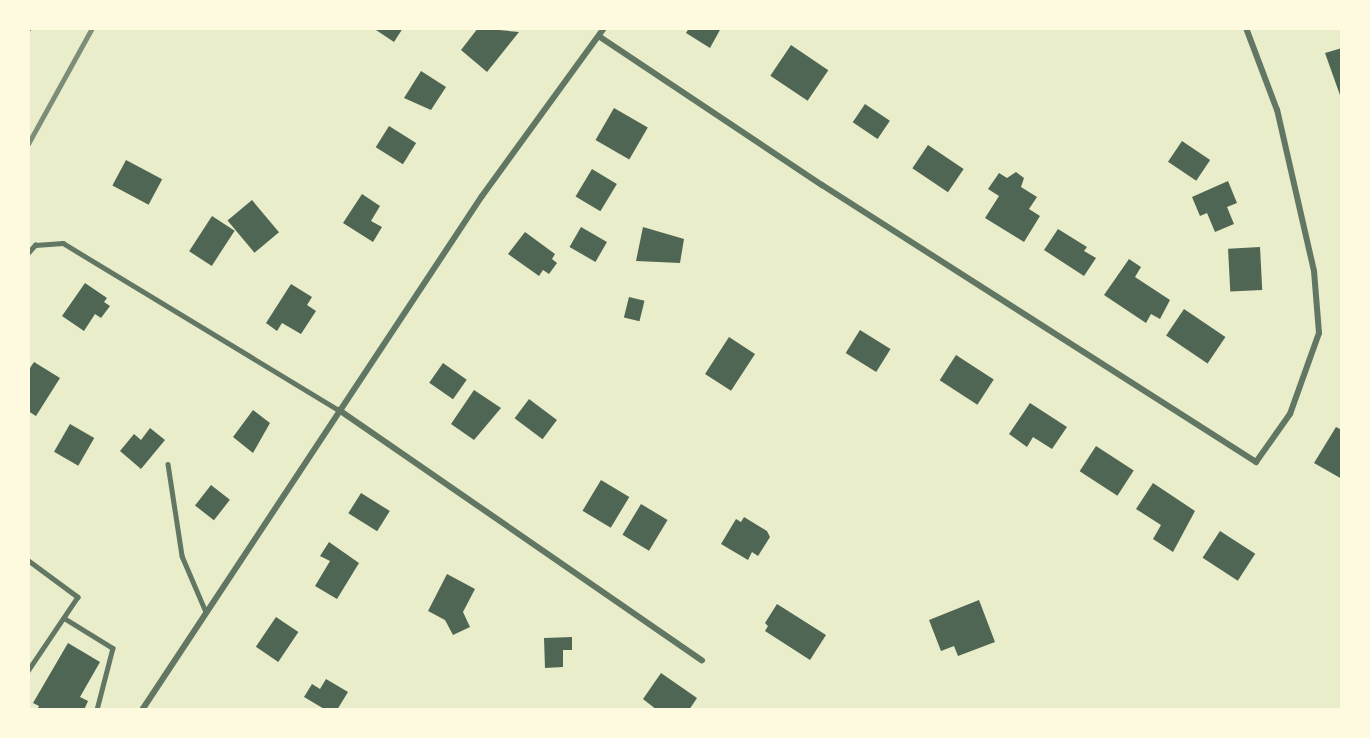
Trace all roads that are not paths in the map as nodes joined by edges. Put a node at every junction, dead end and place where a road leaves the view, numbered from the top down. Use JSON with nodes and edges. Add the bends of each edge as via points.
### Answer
{"nodes":[{"id":1,"x":604,"y":28,"type":"edge"},
{"id":2,"x":1246,"y":28,"type":"edge"},
{"id":3,"x":600,"y":37,"type":"junction"},
{"id":4,"x":28,"y":253,"type":"edge"},
{"id":5,"x":339,"y":410,"type":"junction"},
{"id":6,"x":168,"y":464,"type":"dead end"},
{"id":7,"x":29,"y":562,"type":"edge"},
{"id":8,"x":206,"y":612,"type":"junction"},
{"id":9,"x":64,"y":618,"type":"junction"},
{"id":10,"x":702,"y":660,"type":"dead end"},
{"id":11,"x":28,"y":671,"type":"edge"},
{"id":12,"x":97,"y":710,"type":"edge"},
{"id":13,"x":142,"y":710,"type":"edge"}],
"edges":[{"from":1,"to":3,"type":"street"},
{"from":2,"to":3,"type":"street","via":[[1277,110],[1314,271],[1319,333],[1290,414],[1256,462],[822,185]]},
{"from":3,"to":5,"type":"street","via":[[482,196]]},
{"from":4,"to":5,"type":"lane","via":[[35,245],[63,243]]},
{"from":5,"to":8,"type":"street"},
{"from":5,"to":10,"type":"street"},
{"from":6,"to":8,"type":"lane","via":[[182,556]]},
{"from":7,"to":9,"type":"lane","via":[[78,597]]},
{"from":8,"to":13,"type":"street"},
{"from":9,"to":11,"type":"lane"},
{"from":9,"to":12,"type":"lane","via":[[113,648]]}]}
